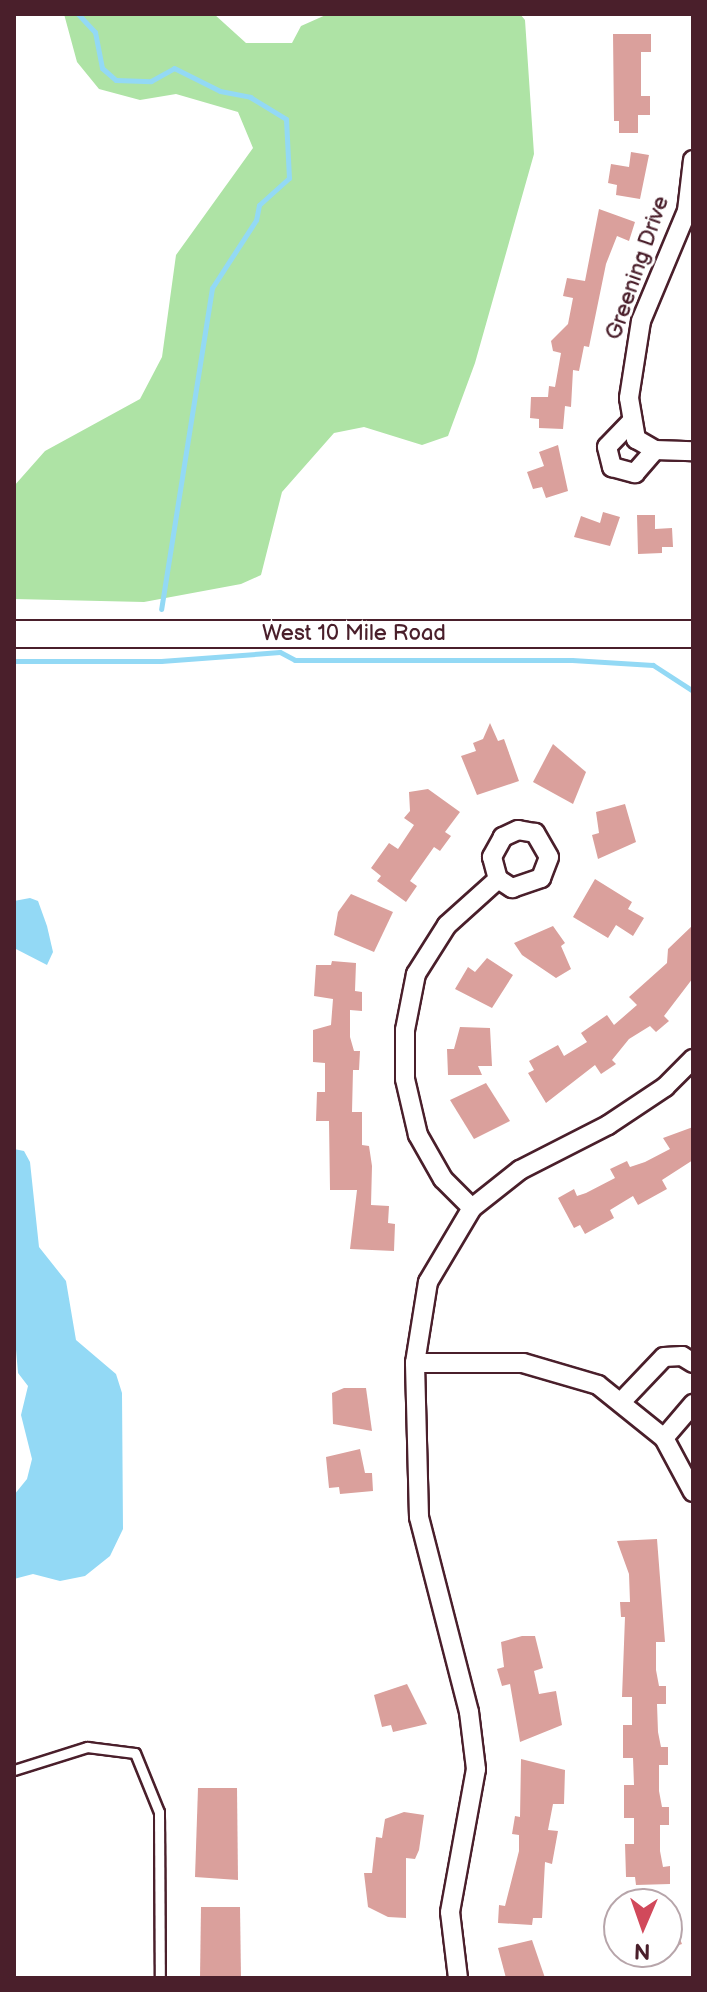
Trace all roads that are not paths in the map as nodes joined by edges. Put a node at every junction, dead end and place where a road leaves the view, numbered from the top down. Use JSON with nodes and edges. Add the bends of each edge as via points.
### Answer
{"nodes":[{"id":1,"x":693,"y":160,"type":"edge"},
{"id":2,"x":690,"y":211,"type":"edge"},
{"id":3,"x":633,"y":431,"type":"junction"},
{"id":4,"x":655,"y":450,"type":"junction"},
{"id":5,"x":693,"y":451,"type":"edge"},
{"id":6,"x":14,"y":634,"type":"edge"},
{"id":7,"x":693,"y":634,"type":"edge"},
{"id":8,"x":498,"y":879,"type":"dead end"},
{"id":9,"x":693,"y":1059,"type":"edge"},
{"id":10,"x":472,"y":1208,"type":"junction"},
{"id":11,"x":415,"y":1363,"type":"junction"},
{"id":12,"x":693,"y":1363,"type":"edge"},
{"id":13,"x":623,"y":1400,"type":"junction"},
{"id":14,"x":693,"y":1404,"type":"edge"},
{"id":15,"x":664,"y":1438,"type":"junction"},
{"id":16,"x":693,"y":1492,"type":"edge"},
{"id":17,"x":14,"y":1770,"type":"edge"},
{"id":18,"x":160,"y":1978,"type":"edge"},
{"id":19,"x":458,"y":1978,"type":"edge"}],
"edges":[{"from":1,"to":2,"type":"street","name":"Greening Drive"},
{"from":2,"to":3,"type":"street","name":"Greening Drive","via":[[638,333]]},
{"from":3,"to":4,"type":"street"},
{"from":3,"to":4,"type":"street","via":[[607,447],[612,467],[635,473]]},
{"from":4,"to":5,"type":"street"},
{"from":6,"to":7,"type":"main road","name":"West 10 Mile Road"},
{"from":8,"to":10,"type":"street","via":[[429,949],[412,986],[405,1030],[405,1079],[418,1135],[443,1179]]},
{"from":9,"to":10,"type":"street","via":[[665,1087],[608,1125],[520,1170]]},
{"from":10,"to":11,"type":"street","via":[[428,1282]]},
{"from":11,"to":13,"type":"street","via":[[534,1365],[584,1379]]},
{"from":11,"to":19,"type":"street","via":[[419,1517],[475,1751],[473,1798],[450,1912]]},
{"from":12,"to":13,"type":"street","via":[[682,1356],[664,1357]]},
{"from":13,"to":15,"type":"street"},
{"from":14,"to":15,"type":"street"},
{"from":15,"to":16,"type":"street"},
{"from":17,"to":18,"type":"lane","via":[[87,1747],[135,1753],[159,1812]]}]}
